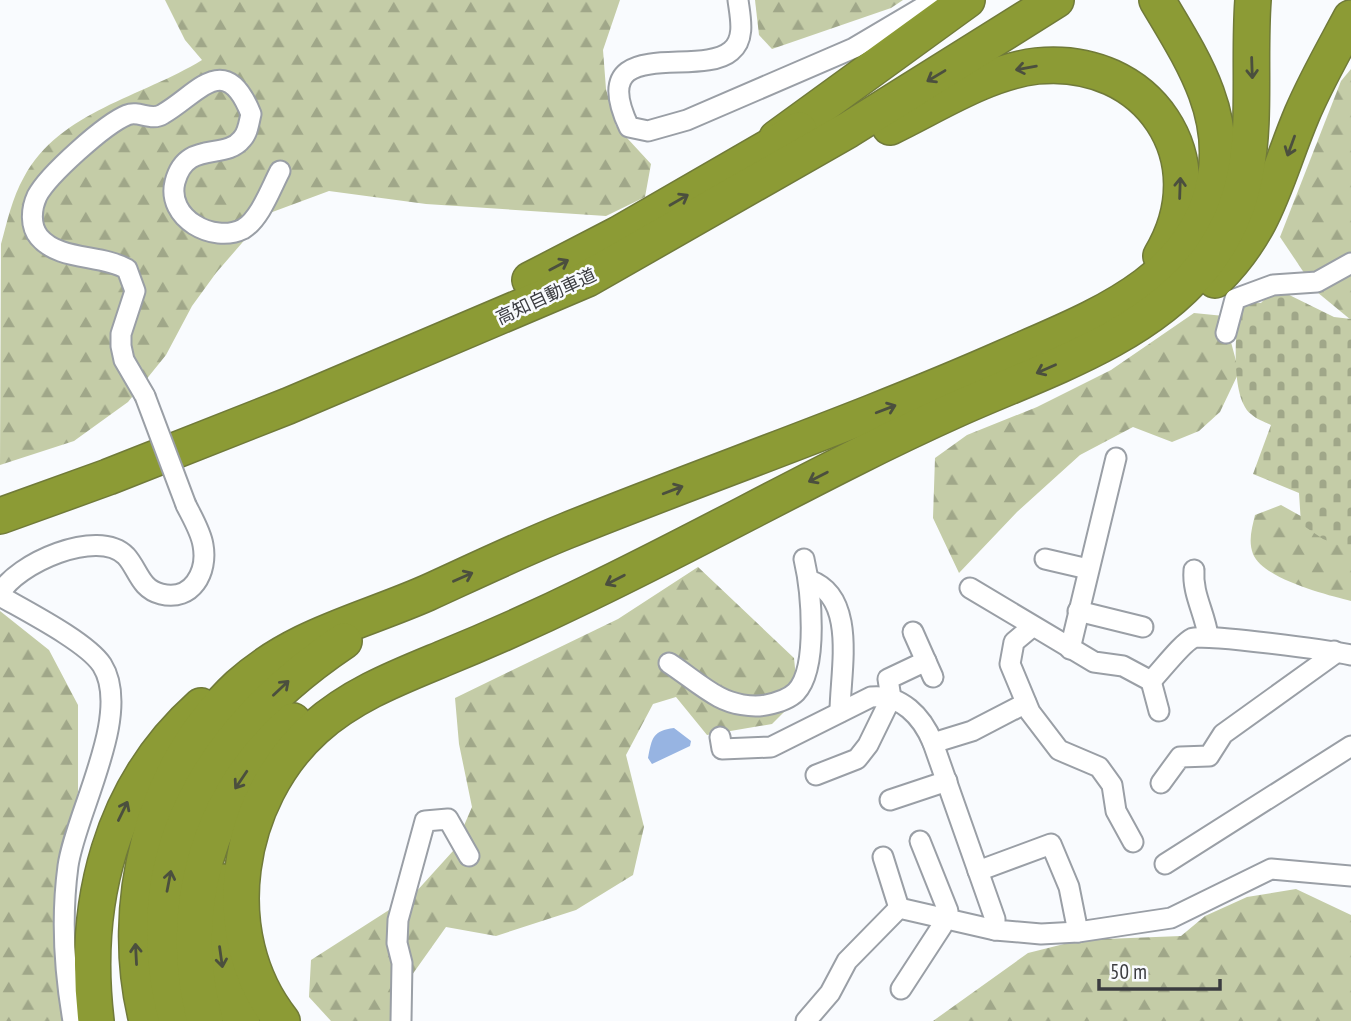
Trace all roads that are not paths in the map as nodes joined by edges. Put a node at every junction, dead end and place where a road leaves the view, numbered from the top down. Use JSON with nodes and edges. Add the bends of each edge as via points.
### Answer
{"nodes":[{"id":1,"x":738,"y":0,"type":"edge"},
{"id":2,"x":935,"y":0,"type":"edge"},
{"id":3,"x":967,"y":0,"type":"edge"},
{"id":4,"x":1011,"y":0,"type":"edge"},
{"id":5,"x":1056,"y":0,"type":"edge"},
{"id":6,"x":1157,"y":0,"type":"edge"},
{"id":7,"x":1253,"y":0,"type":"edge"},
{"id":8,"x":1351,"y":18,"type":"edge"},
{"id":9,"x":280,"y":171,"type":"dead end"},
{"id":10,"x":716,"y":179,"type":"junction"},
{"id":11,"x":1351,"y":262,"type":"edge"},
{"id":12,"x":587,"y":279,"type":"junction"},
{"id":13,"x":1226,"y":333,"type":"dead end"},
{"id":14,"x":1074,"y":341,"type":"junction"},
{"id":15,"x":1116,"y":458,"type":"dead end"},
{"id":16,"x":0,"y":501,"type":"edge"},
{"id":17,"x":0,"y":516,"type":"edge"},
{"id":18,"x":804,"y":559,"type":"dead end"},
{"id":19,"x":1045,"y":559,"type":"dead end"},
{"id":20,"x":1088,"y":569,"type":"junction"},
{"id":21,"x":1194,"y":570,"type":"dead end"},
{"id":22,"x":809,"y":580,"type":"junction"},
{"id":23,"x":970,"y":587,"type":"dead end"},
{"id":24,"x":0,"y":595,"type":"edge"},
{"id":25,"x":414,"y":598,"type":"junction"},
{"id":26,"x":1078,"y":611,"type":"junction"},
{"id":27,"x":1032,"y":627,"type":"junction"},
{"id":28,"x":1143,"y":627,"type":"dead end"},
{"id":29,"x":913,"y":632,"type":"dead end"},
{"id":30,"x":1208,"y":636,"type":"junction"},
{"id":31,"x":288,"y":649,"type":"junction"},
{"id":32,"x":1070,"y":649,"type":"junction"},
{"id":33,"x":1342,"y":653,"type":"edge"},
{"id":34,"x":440,"y":660,"type":"junction"},
{"id":35,"x":670,"y":663,"type":"dead end"},
{"id":36,"x":1151,"y":681,"type":"junction"},
{"id":37,"x":891,"y":698,"type":"junction"},
{"id":38,"x":1027,"y":703,"type":"junction"},
{"id":39,"x":1159,"y":711,"type":"dead end"},
{"id":40,"x":840,"y":712,"type":"junction"},
{"id":41,"x":720,"y":737,"type":"dead end"},
{"id":42,"x":933,"y":743,"type":"junction"},
{"id":43,"x":1351,"y":746,"type":"edge"},
{"id":44,"x":816,"y":775,"type":"dead end"},
{"id":45,"x":272,"y":778,"type":"junction"},
{"id":46,"x":947,"y":781,"type":"junction"},
{"id":47,"x":1161,"y":783,"type":"dead end"},
{"id":48,"x":890,"y":800,"type":"dead end"},
{"id":49,"x":920,"y":841,"type":"dead end"},
{"id":50,"x":1133,"y":842,"type":"dead end"},
{"id":51,"x":469,"y":856,"type":"dead end"},
{"id":52,"x":883,"y":857,"type":"dead end"},
{"id":53,"x":1165,"y":864,"type":"dead end"},
{"id":54,"x":978,"y":871,"type":"junction"},
{"id":55,"x":1351,"y":876,"type":"edge"},
{"id":56,"x":899,"y":908,"type":"junction"},
{"id":57,"x":946,"y":918,"type":"junction"},
{"id":58,"x":995,"y":930,"type":"junction"},
{"id":59,"x":1078,"y":932,"type":"junction"},
{"id":60,"x":901,"y":989,"type":"dead end"},
{"id":61,"x":73,"y":1021,"type":"edge"},
{"id":62,"x":96,"y":1021,"type":"edge"},
{"id":63,"x":147,"y":1021,"type":"edge"},
{"id":64,"x":177,"y":1021,"type":"edge"},
{"id":65,"x":205,"y":1021,"type":"edge"},
{"id":66,"x":242,"y":1021,"type":"edge"},
{"id":67,"x":282,"y":1021,"type":"edge"},
{"id":68,"x":401,"y":1021,"type":"edge"},
{"id":69,"x":806,"y":1021,"type":"edge"}],
"edges":[{"from":1,"to":2,"type":"street","via":[[741,28],[732,51],[717,59],[649,63],[628,72],[618,89],[629,127],[648,131],[687,120],[854,48]]},
{"from":3,"to":10,"type":"highway"},
{"from":4,"to":10,"type":"highway","name":"高知自動車道"},
{"from":5,"to":12,"type":"highway","name":"高知自動車道","one_way":true,"via":[[789,165]]},
{"from":6,"to":14,"type":"highway","via":[[1209,95],[1218,150],[1210,200],[1197,230],[1161,274]]},
{"from":7,"to":14,"type":"highway","one_way":true,"via":[[1251,149],[1226,230],[1183,289],[1134,326]]},
{"from":8,"to":14,"type":"highway","one_way":true,"via":[[1301,116],[1266,211],[1232,261],[1198,294],[1137,331]]},
{"from":9,"to":24,"type":"street","bridge":true,"via":[[245,228],[209,234],[183,216],[174,184],[179,172],[188,159],[237,144],[251,114],[240,90],[221,80],[201,84],[162,115],[153,118],[131,113],[115,121],[38,195],[34,225],[50,247],[112,260],[127,269],[135,291],[121,334],[124,360],[145,396],[203,542],[204,560],[193,587],[180,595],[159,594],[142,582],[125,555],[111,547],[87,546],[47,556],[13,577]]},
{"from":16,"to":10,"type":"highway","name":"高知自動車道","one_way":true,"via":[[281,394],[517,288]]},
{"from":11,"to":13,"type":"street","via":[[1317,282],[1273,285],[1234,299]]},
{"from":14,"to":12,"type":"highway","one_way":true,"via":[[1146,275],[1174,228],[1180,192],[1174,142],[1149,101],[1122,81],[1074,66],[1015,70],[973,87]]},
{"from":12,"to":17,"type":"highway","name":"高知自動車道","via":[[288,406]]},
{"from":25,"to":14,"type":"highway","one_way":true,"via":[[563,532]]},
{"from":14,"to":34,"type":"highway","one_way":true,"via":[[590,593]]},
{"from":15,"to":20,"type":"street"},
{"from":18,"to":22,"type":"street"},
{"from":19,"to":20,"type":"street"},
{"from":20,"to":26,"type":"street"},
{"from":21,"to":30,"type":"street"},
{"from":22,"to":35,"type":"street","via":[[808,662],[794,694],[761,706],[737,704],[720,698]]},
{"from":22,"to":40,"type":"street","via":[[821,584],[833,599],[842,622]]},
{"from":23,"to":27,"type":"street"},
{"from":24,"to":61,"type":"street","via":[[87,650],[102,665],[110,686],[100,762],[68,863],[63,924]]},
{"from":25,"to":31,"type":"highway"},
{"from":64,"to":25,"type":"highway","one_way":true,"via":[[166,981],[163,928],[168,884],[187,819],[217,759],[286,682]]},
{"from":26,"to":28,"type":"street"},
{"from":26,"to":32,"type":"street"},
{"from":27,"to":32,"type":"street"},
{"from":27,"to":38,"type":"street","via":[[1014,642],[1010,664]]},
{"from":29,"to":37,"type":"street","via":[[930,669],[888,679]]},
{"from":30,"to":33,"type":"street"},
{"from":30,"to":36,"type":"street","via":[[1193,638]]},
{"from":62,"to":31,"type":"highway","one_way":true,"via":[[93,916],[107,853],[131,795],[184,722],[232,682]]},
{"from":63,"to":31,"type":"highway","one_way":true,"via":[[137,968],[136,902],[159,812],[186,756],[221,705]]},
{"from":32,"to":36,"type":"street","via":[[1094,662],[1123,666]]},
{"from":33,"to":47,"type":"street","via":[[1223,734],[1209,756],[1180,757]]},
{"from":34,"to":45,"type":"highway","via":[[396,677],[339,709],[313,730]]},
{"from":34,"to":65,"type":"highway","one_way":true,"via":[[375,677],[330,695],[275,737],[233,790],[208,845],[198,892],[194,964]]},
{"from":36,"to":39,"type":"street"},
{"from":37,"to":40,"type":"street","via":[[871,697]]},
{"from":37,"to":42,"type":"street","via":[[904,702],[927,728]]},
{"from":37,"to":44,"type":"street","via":[[857,759]]},
{"from":38,"to":42,"type":"street","via":[[972,731]]},
{"from":38,"to":50,"type":"street","via":[[1059,750],[1099,767],[1112,785],[1116,811]]},
{"from":40,"to":41,"type":"street","via":[[771,747],[722,748]]},
{"from":42,"to":46,"type":"street"},
{"from":43,"to":53,"type":"street"},
{"from":45,"to":66,"type":"highway","one_way":true,"via":[[242,830],[219,905],[224,976]]},
{"from":45,"to":67,"type":"highway","via":[[249,833],[242,915],[262,989]]},
{"from":46,"to":48,"type":"street"},
{"from":46,"to":54,"type":"street"},
{"from":49,"to":57,"type":"street","via":[[948,911]]},
{"from":51,"to":68,"type":"street","via":[[448,819],[425,821],[398,920]]},
{"from":52,"to":56,"type":"street"},
{"from":54,"to":58,"type":"street"},
{"from":54,"to":59,"type":"street","via":[[1051,844],[1069,887]]},
{"from":55,"to":59,"type":"street","via":[[1271,869],[1171,918]]},
{"from":56,"to":57,"type":"street"},
{"from":56,"to":69,"type":"street","via":[[847,961],[830,993]]},
{"from":57,"to":58,"type":"street"},
{"from":57,"to":60,"type":"street"},
{"from":58,"to":59,"type":"street"}]}
